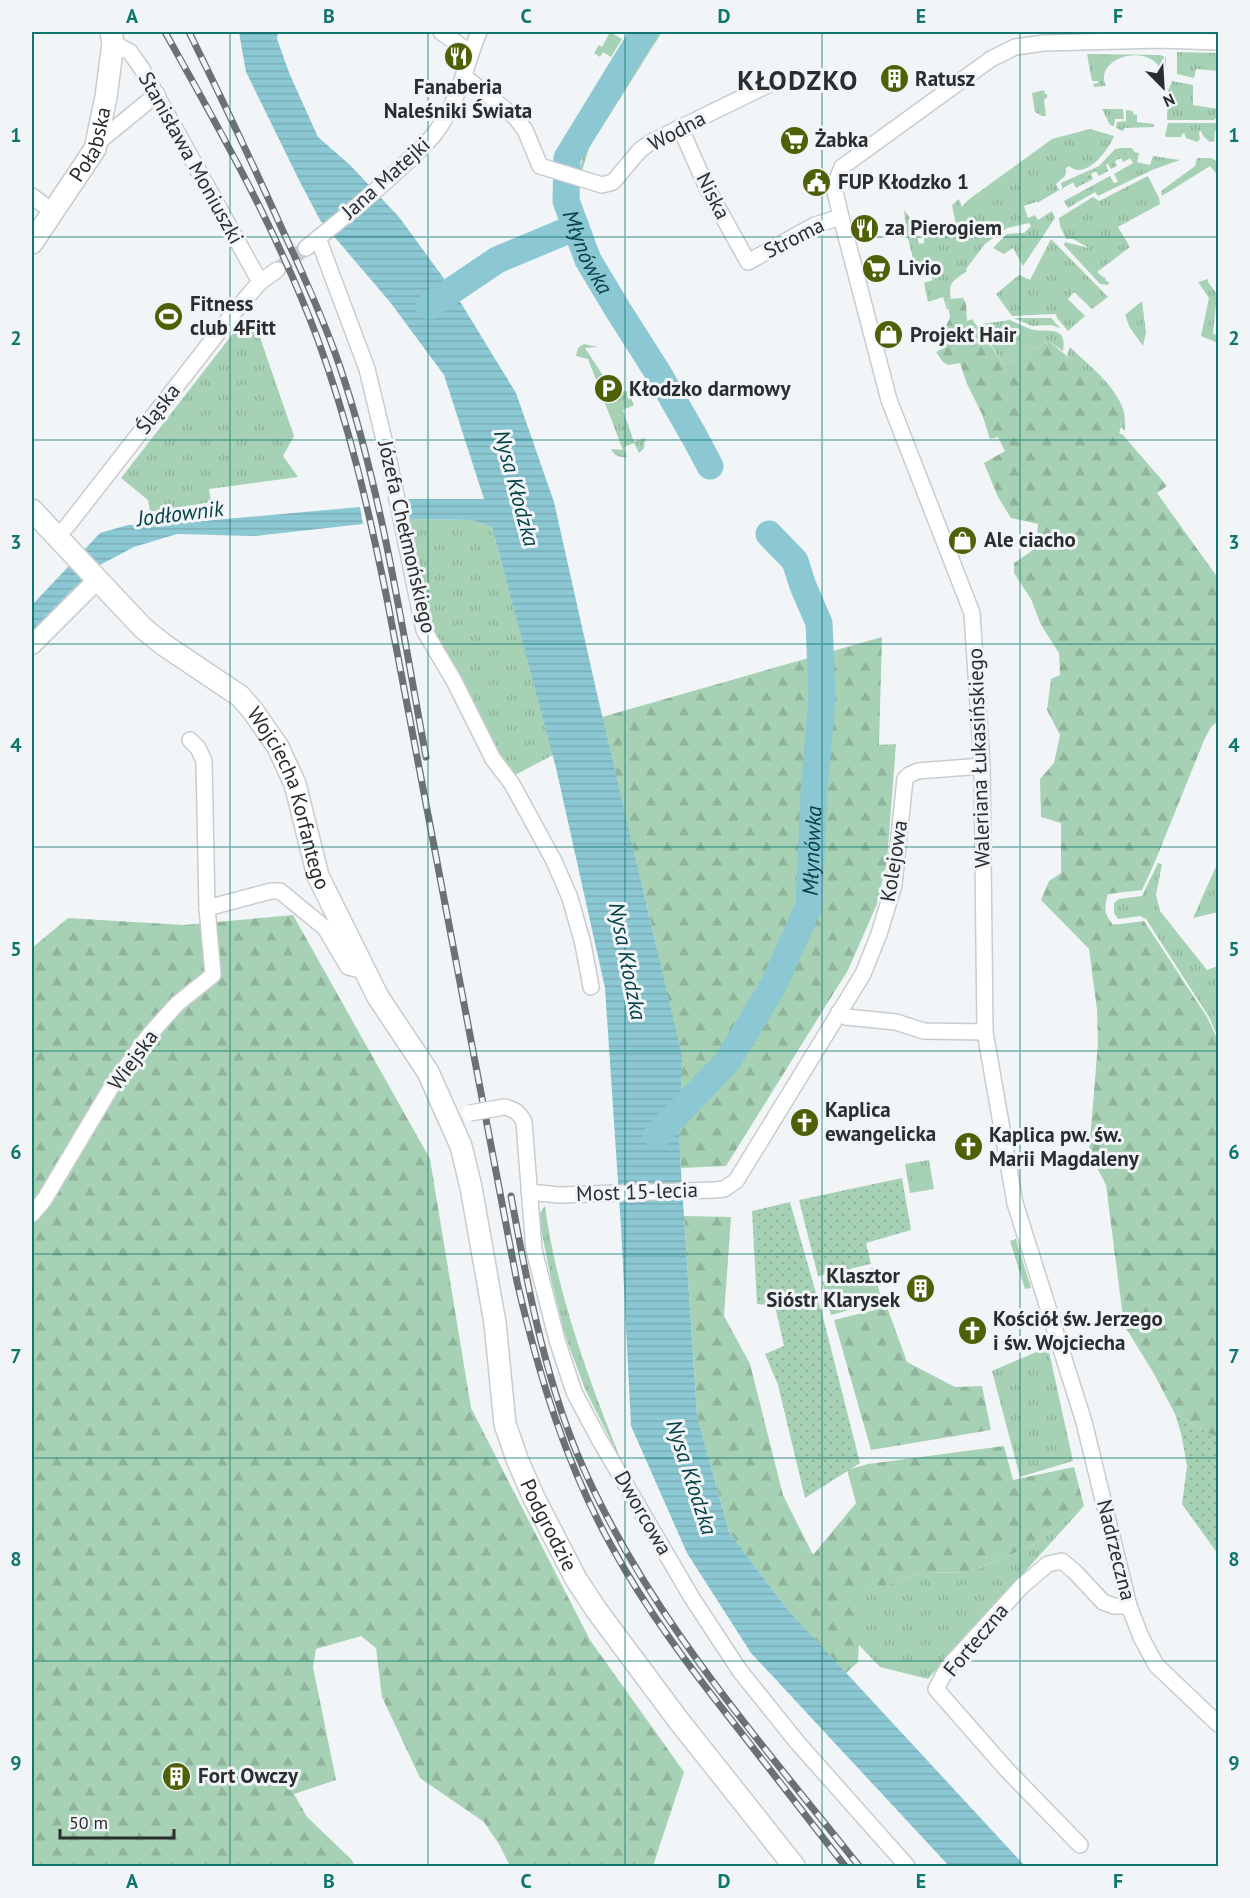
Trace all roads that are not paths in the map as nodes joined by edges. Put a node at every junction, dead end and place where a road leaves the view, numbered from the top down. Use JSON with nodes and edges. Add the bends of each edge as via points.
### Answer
{"nodes":[{"id":1,"x":441,"y":32,"type":"edge"},
{"id":2,"x":479,"y":32,"type":"edge"},
{"id":3,"x":1159,"y":36,"type":"edge"},
{"id":4,"x":112,"y":37,"type":"edge"},
{"id":5,"x":1218,"y":42,"type":"edge"},
{"id":6,"x":471,"y":53,"type":"junction"},
{"id":7,"x":465,"y":77,"type":"junction"},
{"id":8,"x":776,"y":81,"type":"dead end"},
{"id":9,"x":157,"y":94,"type":"junction"},
{"id":10,"x":680,"y":127,"type":"junction"},
{"id":11,"x":96,"y":144,"type":"junction"},
{"id":12,"x":32,"y":196,"type":"edge"},
{"id":13,"x":53,"y":212,"type":"junction"},
{"id":14,"x":841,"y":217,"type":"junction"},
{"id":15,"x":317,"y":238,"type":"joint"},
{"id":16,"x":32,"y":243,"type":"edge"},
{"id":17,"x":748,"y":262,"type":"joint"},
{"id":18,"x":277,"y":270,"type":"tunnel mouth"},
{"id":19,"x":260,"y":282,"type":"junction"},
{"id":20,"x":32,"y":510,"type":"edge"},
{"id":21,"x":57,"y":537,"type":"junction"},
{"id":22,"x":95,"y":577,"type":"junction"},
{"id":23,"x":32,"y":645,"type":"edge"},
{"id":24,"x":190,"y":740,"type":"dead end"},
{"id":25,"x":982,"y":766,"type":"junction"},
{"id":26,"x":207,"y":908,"type":"junction"},
{"id":27,"x":364,"y":970,"type":"junction"},
{"id":28,"x":591,"y":987,"type":"dead end"},
{"id":29,"x":839,"y":1012,"type":"junction"},
{"id":30,"x":985,"y":1032,"type":"junction"},
{"id":31,"x":460,"y":1115,"type":"junction"},
{"id":32,"x":714,"y":1190,"type":"joint"},
{"id":33,"x":529,"y":1192,"type":"junction"},
{"id":34,"x":32,"y":1214,"type":"edge"},
{"id":35,"x":1061,"y":1349,"type":"joint"},
{"id":36,"x":1129,"y":1606,"type":"junction"},
{"id":37,"x":1218,"y":1724,"type":"edge"},
{"id":38,"x":1080,"y":1845,"type":"dead end"},
{"id":39,"x":794,"y":1866,"type":"edge"},
{"id":40,"x":908,"y":1866,"type":"edge"}],
"edges":[{"from":1,"to":6,"type":"street"},
{"from":2,"to":6,"type":"street","name":"Jana Matejki"},
{"from":3,"to":5,"type":"street"},
{"from":3,"to":14,"type":"street","name":"Waleriana Łukasińskiego","via":[[1031,44],[1002,52],[842,167],[834,187]]},
{"from":4,"to":9,"type":"street","name":"Stanisława Moniuszki","via":[[130,52]]},
{"from":4,"to":11,"type":"main road","name":"Połabska"},
{"from":6,"to":7,"type":"street","name":"Jana Matejki"},
{"from":7,"to":10,"type":"street","name":"Wodna","via":[[516,118],[540,166],[602,185],[613,182],[640,150]]},
{"from":7,"to":15,"type":"street","name":"Jana Matejki","via":[[436,133],[396,173]]},
{"from":8,"to":10,"type":"street","name":"Wodna"},
{"from":9,"to":11,"type":"street"},
{"from":9,"to":19,"type":"street","name":"Stanisława Moniuszki"},
{"from":10,"to":17,"type":"street","name":"Niska","via":[[707,188]]},
{"from":11,"to":13,"type":"main road","name":"Połabska"},
{"from":12,"to":13,"type":"street"},
{"from":13,"to":16,"type":"main road","name":"Połabska"},
{"from":14,"to":17,"type":"street","name":"Stroma","via":[[814,225]]},
{"from":14,"to":25,"type":"street","name":"Waleriana Łukasińskiego","via":[[889,400],[972,614]]},
{"from":15,"to":28,"type":"street","name":"Józefa Chełmońskiego","via":[[367,369],[424,630],[493,759],[512,784],[554,861],[570,898]]},
{"from":18,"to":19,"type":"street"},
{"from":19,"to":21,"type":"street","name":"Śląska"},
{"from":20,"to":21,"type":"main road"},
{"from":21,"to":22,"type":"main road","name":"Wojciecha Korfantego"},
{"from":22,"to":23,"type":"street"},
{"from":22,"to":27,"type":"main road","name":"Wojciecha Korfantego","via":[[151,634],[240,696],[270,733],[295,784],[318,876]]},
{"from":24,"to":26,"type":"street","name":"Wiejska","via":[[204,761]]},
{"from":25,"to":29,"type":"street","name":"Kolejowa","via":[[918,771],[905,779],[894,885],[863,974]]},
{"from":25,"to":30,"type":"street","name":"Waleriana Łukasińskiego"},
{"from":26,"to":27,"type":"street","via":[[280,891],[325,928],[348,967]]},
{"from":26,"to":34,"type":"street","name":"Wiejska","via":[[213,975],[177,1004],[150,1034],[112,1086]]},
{"from":27,"to":31,"type":"main road","name":"Wojciecha Korfantego","via":[[378,997]]},
{"from":29,"to":30,"type":"street","via":[[846,1017],[896,1022],[924,1031]]},
{"from":29,"to":32,"type":"street","name":"Kolejowa","via":[[736,1181]]},
{"from":30,"to":35,"type":"street","name":"Waleriana Łukasińskiego","via":[[1015,1203]]},
{"from":31,"to":33,"type":"street","name":"Dworcowa","bridge":true,"via":[[504,1107],[520,1114],[524,1122]]},
{"from":31,"to":39,"type":"main road","name":"Podgrodzie","via":[[495,1323],[505,1424],[517,1460],[576,1579],[611,1631]]},
{"from":32,"to":33,"type":"street","name":"Most 15-lecia","via":[[559,1195]]},
{"from":33,"to":40,"type":"street","name":"Dworcowa","via":[[534,1250],[557,1340],[574,1392],[599,1439],[692,1598],[741,1671],[797,1742]]},
{"from":35,"to":36,"type":"street","name":"Nadrzeczna","via":[[1084,1422]]},
{"from":36,"to":37,"type":"street","name":"Nadrzeczna","via":[[1156,1665]]},
{"from":36,"to":38,"type":"street","name":"Forteczna","via":[[1103,1602],[1062,1562],[1048,1564],[1022,1586],[948,1667],[936,1689]]}]}
